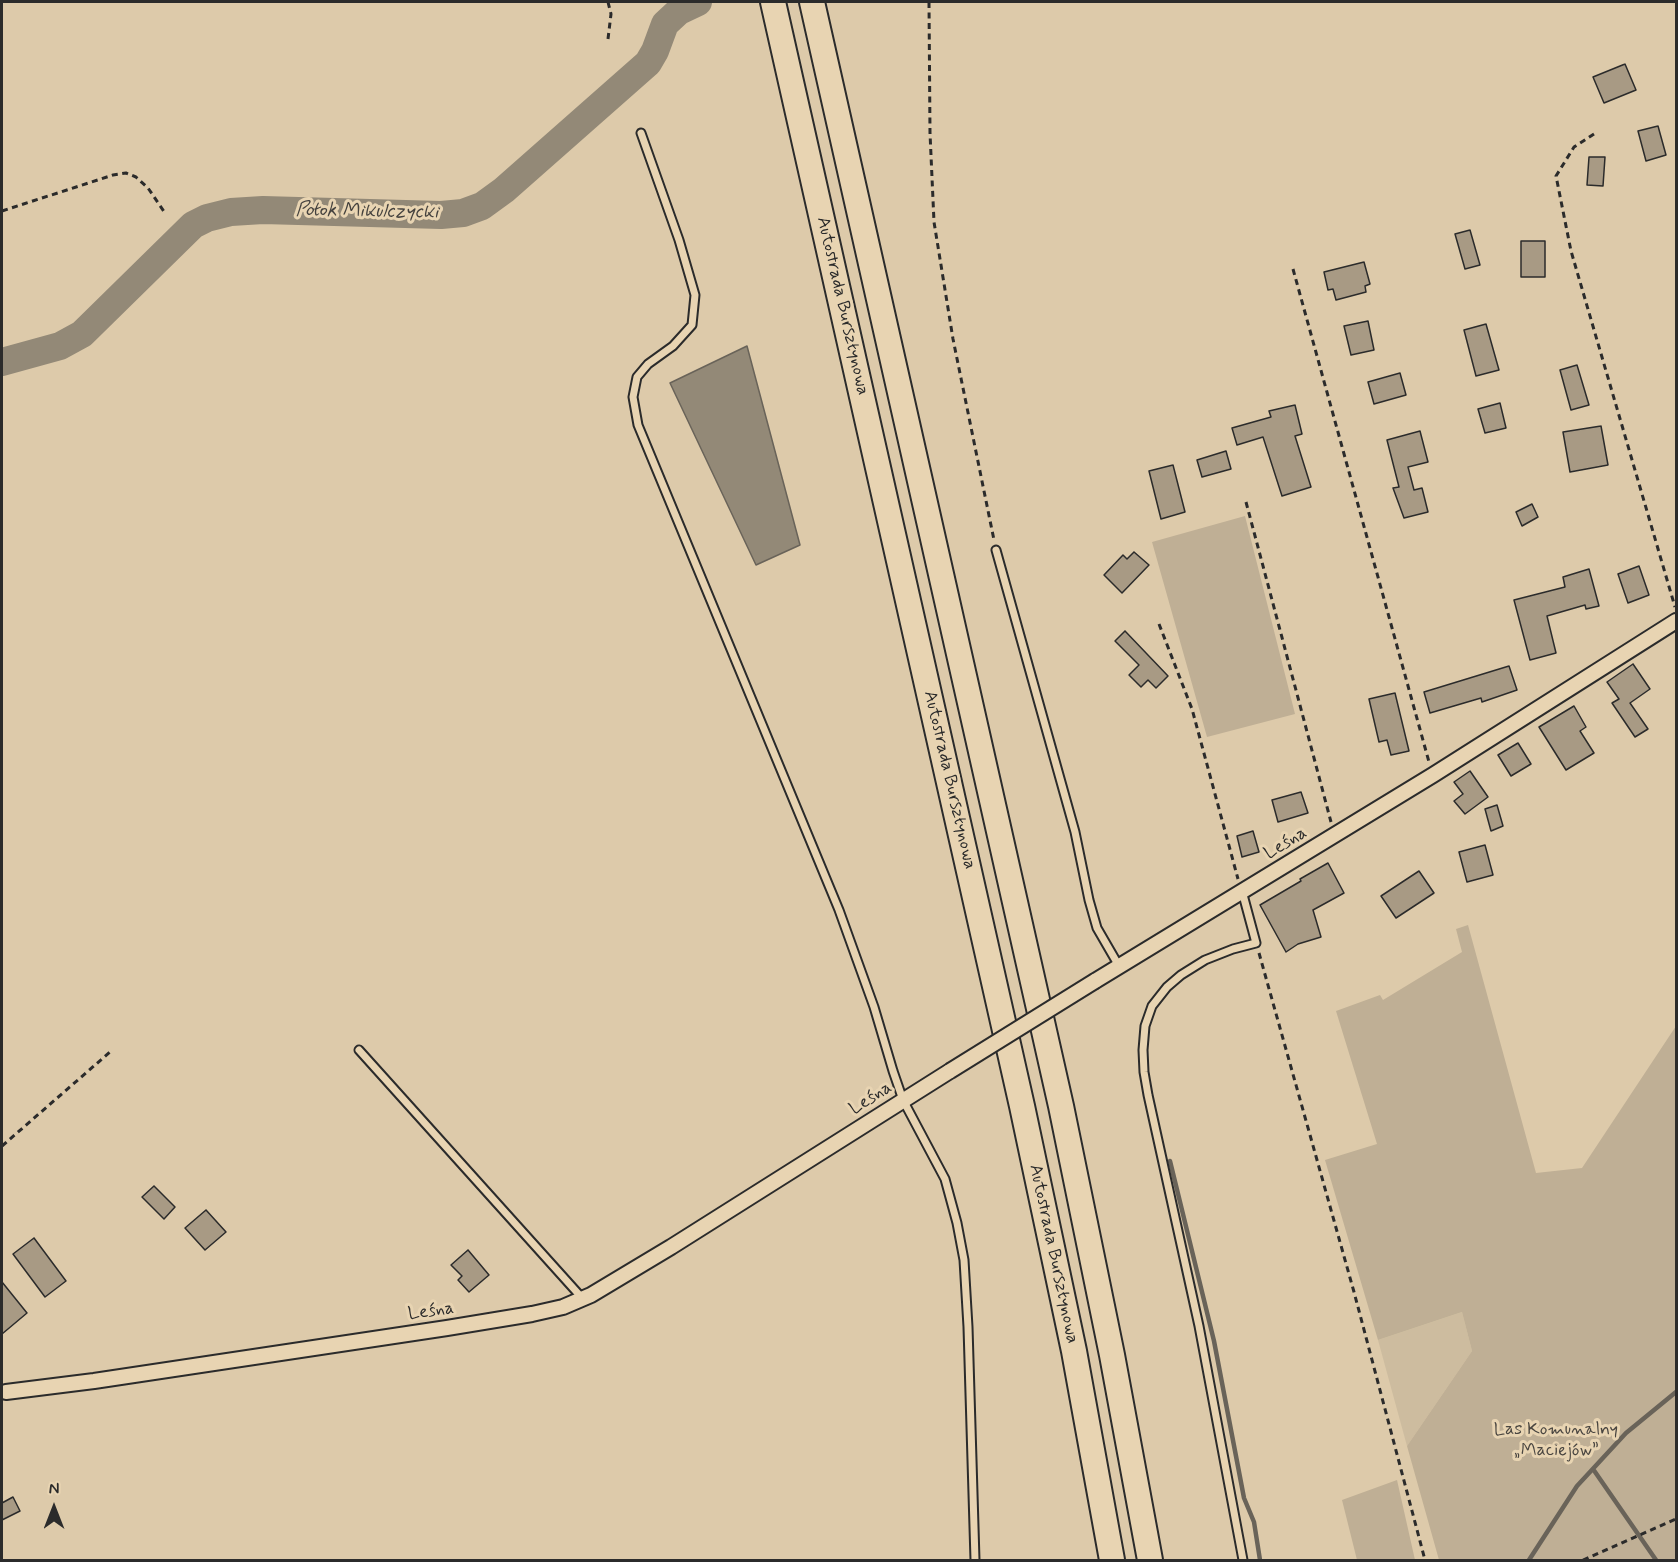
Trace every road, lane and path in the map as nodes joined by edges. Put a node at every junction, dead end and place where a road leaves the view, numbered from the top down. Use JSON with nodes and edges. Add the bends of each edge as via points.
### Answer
{"nodes":[{"id":1,"x":608,"y":2,"type":"edge"},
{"id":2,"x":773,"y":2,"type":"edge"},
{"id":3,"x":812,"y":2,"type":"edge"},
{"id":4,"x":929,"y":2,"type":"edge"},
{"id":5,"x":608,"y":39,"type":"dead end"},
{"id":6,"x":641,"y":133,"type":"dead end"},
{"id":7,"x":1594,"y":134,"type":"dead end"},
{"id":8,"x":2,"y":212,"type":"edge"},
{"id":9,"x":165,"y":213,"type":"dead end"},
{"id":10,"x":1293,"y":269,"type":"dead end"},
{"id":11,"x":1246,"y":502,"type":"dead end"},
{"id":12,"x":996,"y":550,"type":"joint"},
{"id":13,"x":1677,"y":611,"type":"edge"},
{"id":14,"x":1677,"y":621,"type":"edge"},
{"id":15,"x":1159,"y":624,"type":"dead end"},
{"id":16,"x":1433,"y":776,"type":"junction"},
{"id":17,"x":1334,"y":836,"type":"junction"},
{"id":18,"x":1242,"y":891,"type":"junction"},
{"id":19,"x":1256,"y":942,"type":"junction"},
{"id":20,"x":1119,"y":966,"type":"junction"},
{"id":21,"x":359,"y":1050,"type":"dead end"},
{"id":22,"x":110,"y":1052,"type":"dead end"},
{"id":23,"x":903,"y":1100,"type":"junction"},
{"id":24,"x":2,"y":1146,"type":"edge"},
{"id":25,"x":583,"y":1299,"type":"junction"},
{"id":26,"x":3,"y":1392,"type":"edge"},
{"id":27,"x":1677,"y":1519,"type":"edge"},
{"id":28,"x":975,"y":1560,"type":"edge"},
{"id":29,"x":1112,"y":1560,"type":"edge"},
{"id":30,"x":1150,"y":1560,"type":"edge"},
{"id":31,"x":1243,"y":1560,"type":"edge"},
{"id":32,"x":1425,"y":1560,"type":"edge"},
{"id":33,"x":1583,"y":1560,"type":"edge"}],
"edges":[{"from":1,"to":5,"type":"path"},
{"from":2,"to":29,"type":"highway","name":"Autostrada Bursztynowa","via":[[1022,1106],[1074,1351]]},
{"from":3,"to":30,"type":"highway","name":"Autostrada Bursztynowa","via":[[1066,1129]]},
{"from":4,"to":12,"type":"path","via":[[934,222],[953,339]]},
{"from":6,"to":23,"type":"lane","via":[[695,295],[692,324],[637,377],[633,397],[638,425],[830,888]]},
{"from":7,"to":13,"type":"path","via":[[1574,147],[1556,176],[1572,251]]},
{"from":8,"to":9,"type":"path","via":[[126,173],[148,188]]},
{"from":10,"to":16,"type":"path"},
{"from":11,"to":17,"type":"path"},
{"from":12,"to":20,"type":"lane","via":[[1075,832],[1097,928]]},
{"from":14,"to":16,"type":"street","name":"Leśna"},
{"from":15,"to":18,"type":"path","via":[[1192,709]]},
{"from":16,"to":17,"type":"street","name":"Leśna"},
{"from":17,"to":18,"type":"street","name":"Leśna"},
{"from":18,"to":19,"type":"lane"},
{"from":18,"to":20,"type":"street","name":"Leśna"},
{"from":19,"to":31,"type":"lane","via":[[1205,960],[1167,987],[1152,1006],[1143,1050],[1148,1095],[1199,1326]]},
{"from":19,"to":32,"type":"path"},
{"from":20,"to":23,"type":"street","name":"Leśna","bridge":true},
{"from":21,"to":25,"type":"lane"},
{"from":22,"to":24,"type":"path"},
{"from":23,"to":25,"type":"street","name":"Leśna","via":[[671,1248]]},
{"from":23,"to":28,"type":"lane","via":[[945,1179],[964,1260]]},
{"from":25,"to":26,"type":"street","name":"Leśna","via":[[532,1314]]},
{"from":27,"to":33,"type":"path"}]}
